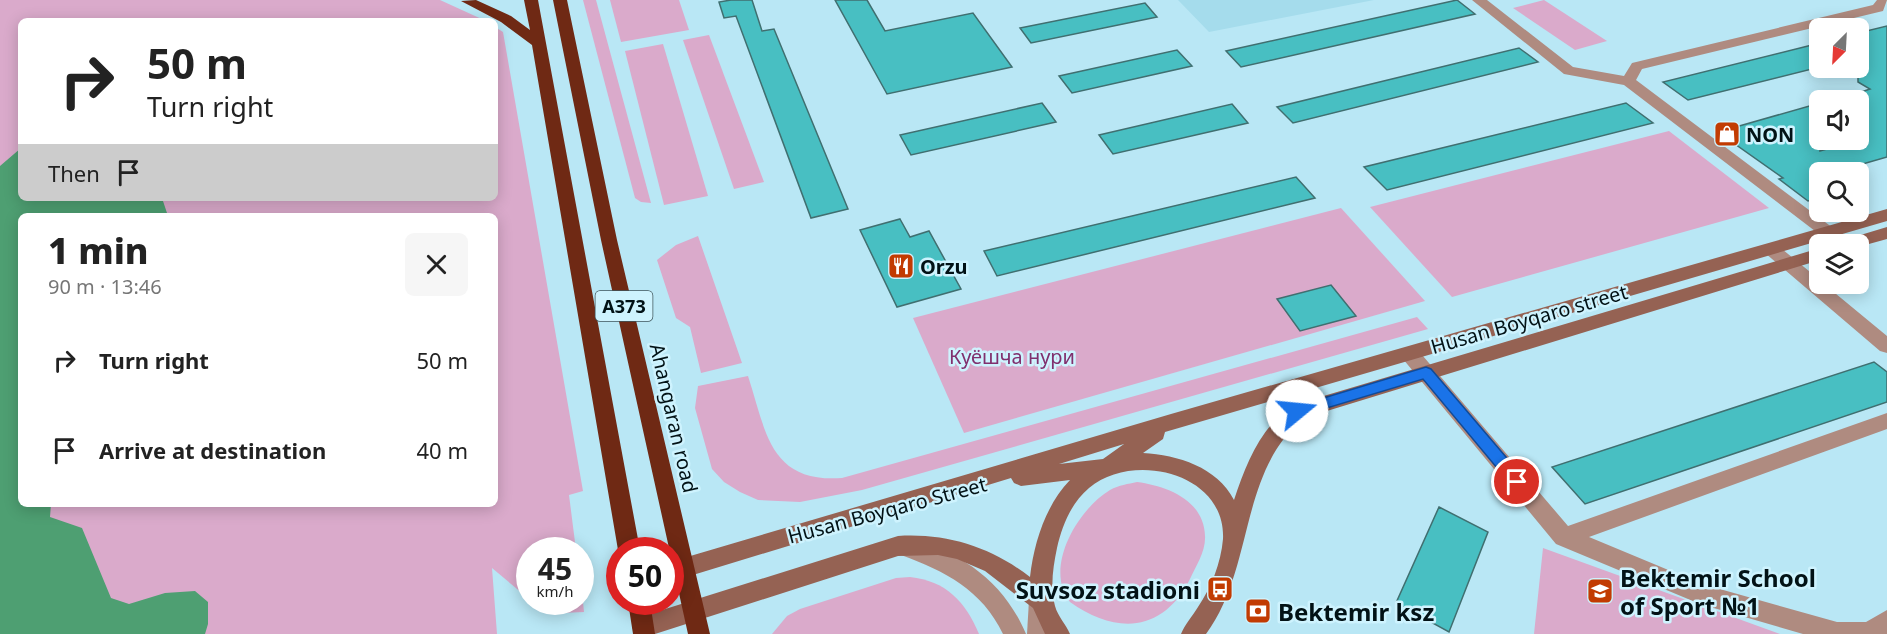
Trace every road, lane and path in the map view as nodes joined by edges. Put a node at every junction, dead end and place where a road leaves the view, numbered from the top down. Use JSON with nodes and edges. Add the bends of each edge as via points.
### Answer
{"nodes":[{"id":1,"x":531,"y":0,"type":"edge"},
{"id":2,"x":560,"y":0,"type":"edge"},
{"id":3,"x":1479,"y":0,"type":"edge"},
{"id":4,"x":467,"y":1,"type":"edge"},
{"id":5,"x":1883,"y":7,"type":"edge"},
{"id":6,"x":539,"y":44,"type":"junction"},
{"id":7,"x":1628,"y":81,"type":"junction"},
{"id":8,"x":1887,"y":215,"type":"edge"},
{"id":9,"x":1827,"y":233,"type":"junction"},
{"id":10,"x":1887,"y":233,"type":"edge"},
{"id":11,"x":1869,"y":238,"type":"edge"},
{"id":12,"x":1771,"y":249,"type":"junction"},
{"id":13,"x":1809,"y":257,"type":"edge"},
{"id":14,"x":1788,"y":263,"type":"junction"},
{"id":15,"x":1887,"y":346,"type":"edge"},
{"id":16,"x":1410,"y":354,"type":"junction"},
{"id":17,"x":1426,"y":373,"type":"junction"},
{"id":18,"x":1887,"y":421,"type":"edge"},
{"id":19,"x":1171,"y":422,"type":"junction"},
{"id":20,"x":1107,"y":467,"type":"junction"},
{"id":21,"x":974,"y":483,"type":"junction"},
{"id":22,"x":1233,"y":536,"type":"junction"},
{"id":23,"x":628,"y":537,"type":"edge"},
{"id":24,"x":670,"y":537,"type":"edge"},
{"id":25,"x":1564,"y":537,"type":"junction"},
{"id":26,"x":898,"y":546,"type":"junction"},
{"id":27,"x":684,"y":568,"type":"edge"},
{"id":28,"x":684,"y":587,"type":"edge"},
{"id":29,"x":1040,"y":600,"type":"junction"},
{"id":30,"x":694,"y":611,"type":"junction"},
{"id":31,"x":641,"y":615,"type":"edge"},
{"id":32,"x":1887,"y":621,"type":"edge"},
{"id":33,"x":644,"y":631,"type":"edge"},
{"id":34,"x":699,"y":634,"type":"edge"},
{"id":35,"x":1015,"y":634,"type":"edge"},
{"id":36,"x":1038,"y":634,"type":"edge"},
{"id":37,"x":1059,"y":634,"type":"edge"},
{"id":38,"x":1192,"y":634,"type":"edge"}],
"edges":[{"from":1,"to":6,"type":"highway","number":"A373"},
{"from":2,"to":24,"type":"highway","name":"Ahangaran road","number":"A373"},
{"from":3,"to":7,"type":"street","via":[[1569,71]]},
{"from":4,"to":6,"type":"highway","via":[[506,19]]},
{"from":5,"to":7,"type":"street","via":[[1637,66]]},
{"from":6,"to":23,"type":"highway","number":"A373"},
{"from":7,"to":9,"type":"street"},
{"from":8,"to":9,"type":"main road","name":"Husan Boyqaro street"},
{"from":9,"to":12,"type":"main road","name":"Husan Boyqaro street"},
{"from":10,"to":11,"type":"main road"},
{"from":12,"to":14,"type":"street"},
{"from":12,"to":16,"type":"main road","name":"Husan Boyqaro street"},
{"from":13,"to":14,"type":"main road","name":"Husan Boyqaro street"},
{"from":14,"to":15,"type":"street"},
{"from":14,"to":17,"type":"main road","name":"Husan Boyqaro street"},
{"from":16,"to":17,"type":"street"},
{"from":16,"to":19,"type":"main road","name":"Husan Boyqaro street"},
{"from":17,"to":22,"type":"main road","name":"Husan Boyqaro Street","via":[[1297,411],[1281,422],[1268,440]]},
{"from":17,"to":25,"type":"street"},
{"from":18,"to":25,"type":"street"},
{"from":19,"to":20,"type":"main road","name":"Husan Boyqaro street"},
{"from":19,"to":21,"type":"main road","name":"Husan Boyqaro street"},
{"from":20,"to":21,"type":"main road","name":"Husan Boyqaro Street"},
{"from":20,"to":22,"type":"main road","name":"Husan Boyqaro Street","via":[[1153,462],[1196,475],[1227,506]]},
{"from":20,"to":29,"type":"main road","name":"Husan Boyqaro Street","via":[[1082,482],[1056,518],[1043,562]]},
{"from":21,"to":27,"type":"main road","name":"Husan Boyqaro Street"},
{"from":22,"to":38,"type":"main road","name":"Husan Boyqaro Street","via":[[1229,565],[1220,588]]},
{"from":25,"to":32,"type":"street","via":[[1700,594],[1837,633],[1869,633]]},
{"from":26,"to":29,"type":"main road","name":"Husan Boyqaro Street","via":[[936,544],[976,555],[1013,575]]},
{"from":26,"to":30,"type":"main road","name":"Husan Boyqaro Street"},
{"from":26,"to":35,"type":"street","via":[[942,559],[963,572],[997,603]]},
{"from":28,"to":30,"type":"highway","name":"Ahangaran road","number":"A373"},
{"from":29,"to":36,"type":"street"},
{"from":29,"to":37,"type":"main road","name":"Husan Boyqaro Street"},
{"from":30,"to":33,"type":"main road","name":"Husan Boyqaro Street"},
{"from":30,"to":34,"type":"highway","name":"Ahangaran road","number":"A373"},
{"from":31,"to":33,"type":"highway"}]}
